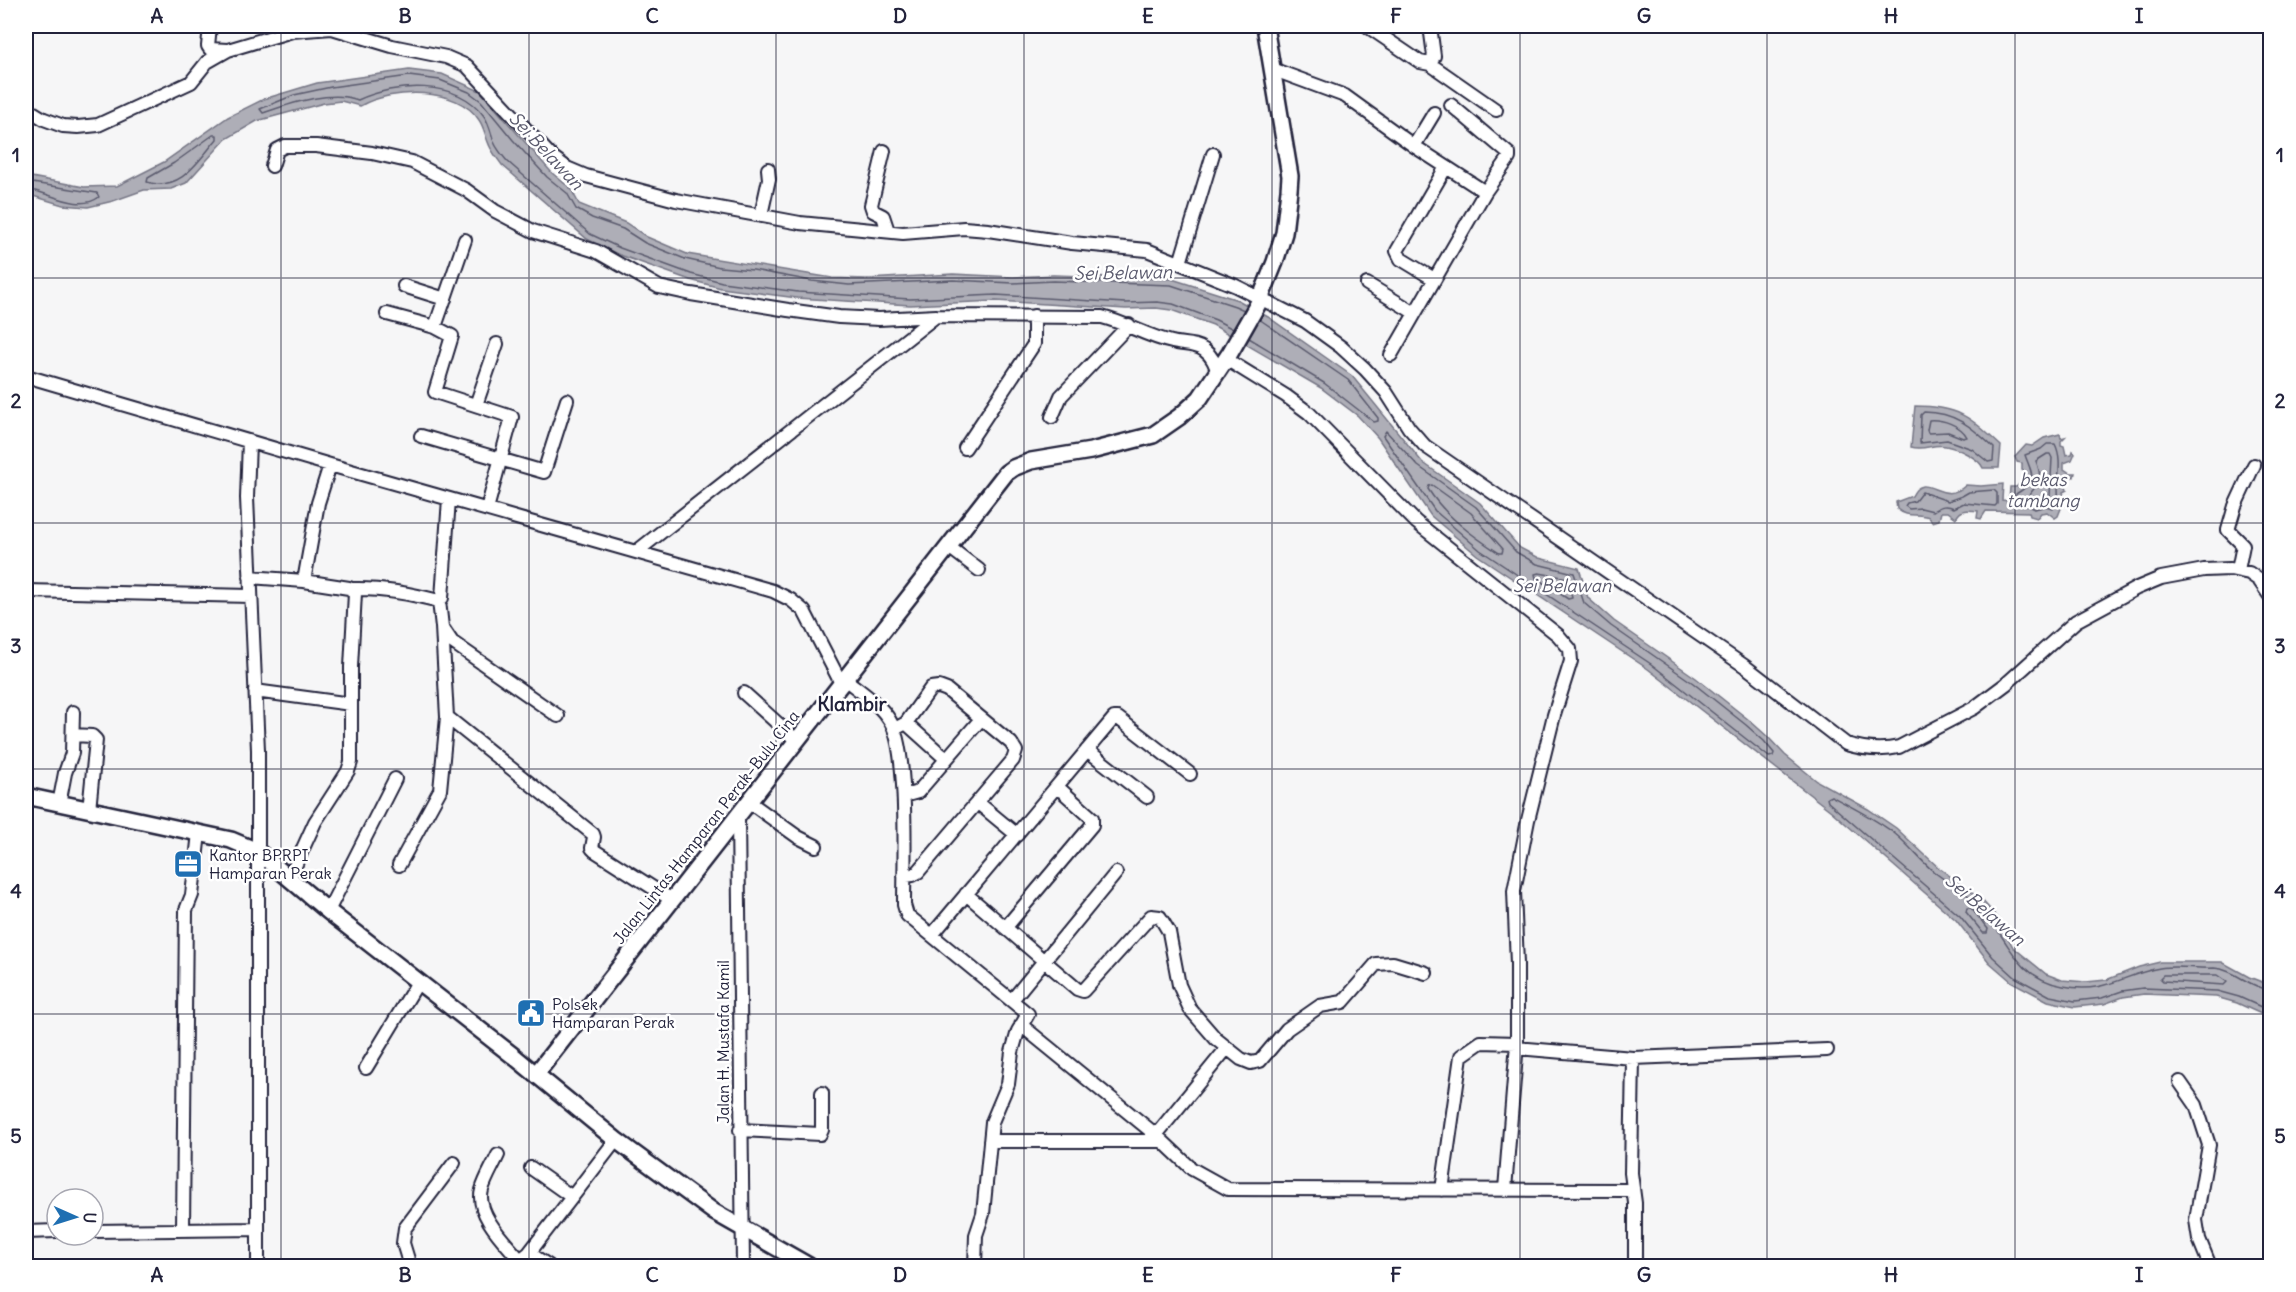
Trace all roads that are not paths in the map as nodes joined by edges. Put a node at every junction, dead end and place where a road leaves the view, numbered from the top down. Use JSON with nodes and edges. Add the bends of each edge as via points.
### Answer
{"nodes":[{"id":1,"x":210,"y":26,"type":"edge"},
{"id":2,"x":1265,"y":26,"type":"edge"},
{"id":3,"x":1367,"y":26,"type":"edge"},
{"id":4,"x":1430,"y":26,"type":"edge"},
{"id":5,"x":228,"y":50,"type":"junction"},
{"id":6,"x":1430,"y":64,"type":"junction"},
{"id":7,"x":1272,"y":69,"type":"junction"},
{"id":8,"x":1451,"y":105,"type":"dead end"},
{"id":9,"x":26,"y":108,"type":"edge"},
{"id":10,"x":1496,"y":110,"type":"dead end"},
{"id":11,"x":1434,"y":113,"type":"dead end"},
{"id":12,"x":1413,"y":146,"type":"junction"},
{"id":13,"x":884,"y":151,"type":"dead end"},
{"id":14,"x":1213,"y":154,"type":"dead end"},
{"id":15,"x":272,"y":166,"type":"dead end"},
{"id":16,"x":1446,"y":167,"type":"junction"},
{"id":17,"x":768,"y":169,"type":"dead end"},
{"id":18,"x":1485,"y":192,"type":"junction"},
{"id":19,"x":761,"y":215,"type":"junction"},
{"id":20,"x":888,"y":231,"type":"junction"},
{"id":21,"x":465,"y":240,"type":"dead end"},
{"id":22,"x":1180,"y":263,"type":"junction"},
{"id":23,"x":1434,"y":279,"type":"junction"},
{"id":24,"x":1367,"y":284,"type":"dead end"},
{"id":25,"x":404,"y":286,"type":"dead end"},
{"id":26,"x":445,"y":299,"type":"junction"},
{"id":27,"x":1260,"y":300,"type":"junction"},
{"id":28,"x":1415,"y":313,"type":"junction"},
{"id":29,"x":387,"y":314,"type":"dead end"},
{"id":30,"x":936,"y":316,"type":"junction"},
{"id":31,"x":1034,"y":316,"type":"junction"},
{"id":32,"x":1129,"y":325,"type":"junction"},
{"id":33,"x":435,"y":327,"type":"junction"},
{"id":34,"x":497,"y":344,"type":"dead end"},
{"id":35,"x":1391,"y":355,"type":"dead end"},
{"id":36,"x":1228,"y":356,"type":"junction"},
{"id":37,"x":1218,"y":373,"type":"junction"},
{"id":38,"x":26,"y":376,"type":"edge"},
{"id":39,"x":567,"y":400,"type":"dead end"},
{"id":40,"x":476,"y":405,"type":"junction"},
{"id":41,"x":1052,"y":417,"type":"dead end"},
{"id":42,"x":421,"y":436,"type":"dead end"},
{"id":43,"x":249,"y":441,"type":"junction"},
{"id":44,"x":965,"y":448,"type":"dead end"},
{"id":45,"x":501,"y":461,"type":"junction"},
{"id":46,"x":330,"y":465,"type":"junction"},
{"id":47,"x":2254,"y":465,"type":"dead end"},
{"id":48,"x":449,"y":499,"type":"junction"},
{"id":49,"x":487,"y":509,"type":"junction"},
{"id":50,"x":949,"y":547,"type":"junction"},
{"id":51,"x":636,"y":552,"type":"junction"},
{"id":52,"x":979,"y":570,"type":"dead end"},
{"id":53,"x":2238,"y":570,"type":"junction"},
{"id":54,"x":250,"y":577,"type":"junction"},
{"id":55,"x":304,"y":581,"type":"junction"},
{"id":56,"x":352,"y":589,"type":"junction"},
{"id":57,"x":26,"y":591,"type":"edge"},
{"id":58,"x":251,"y":596,"type":"junction"},
{"id":59,"x":2271,"y":596,"type":"edge"},
{"id":60,"x":439,"y":601,"type":"junction"},
{"id":61,"x":442,"y":627,"type":"junction"},
{"id":62,"x":844,"y":682,"type":"junction"},
{"id":63,"x":255,"y":691,"type":"junction"},
{"id":64,"x":744,"y":693,"type":"dead end"},
{"id":65,"x":351,"y":705,"type":"junction"},
{"id":66,"x":73,"y":712,"type":"dead end"},
{"id":67,"x":558,"y":716,"type":"dead end"},
{"id":68,"x":447,"y":717,"type":"junction"},
{"id":69,"x":981,"y":719,"type":"junction"},
{"id":70,"x":900,"y":726,"type":"junction"},
{"id":71,"x":73,"y":735,"type":"junction"},
{"id":72,"x":796,"y":740,"type":"junction"},
{"id":73,"x":1087,"y":750,"type":"junction"},
{"id":74,"x":946,"y":759,"type":"junction"},
{"id":75,"x":1190,"y":774,"type":"dead end"},
{"id":76,"x":395,"y":779,"type":"dead end"},
{"id":77,"x":1056,"y":789,"type":"junction"},
{"id":78,"x":26,"y":796,"type":"edge"},
{"id":79,"x":904,"y":796,"type":"junction"},
{"id":80,"x":1147,"y":797,"type":"dead end"},
{"id":81,"x":748,"y":801,"type":"junction"},
{"id":82,"x":977,"y":802,"type":"junction"},
{"id":83,"x":59,"y":804,"type":"junction"},
{"id":84,"x":89,"y":810,"type":"junction"},
{"id":85,"x":738,"y":817,"type":"junction"},
{"id":86,"x":199,"y":833,"type":"junction"},
{"id":87,"x":1017,"y":835,"type":"junction"},
{"id":88,"x":816,"y":846,"type":"dead end"},
{"id":89,"x":257,"y":851,"type":"junction"},
{"id":90,"x":399,"y":865,"type":"dead end"},
{"id":91,"x":1116,"y":873,"type":"dead end"},
{"id":92,"x":904,"y":876,"type":"junction"},
{"id":93,"x":289,"y":879,"type":"junction"},
{"id":94,"x":966,"y":894,"type":"junction"},
{"id":95,"x":672,"y":900,"type":"junction"},
{"id":96,"x":328,"y":911,"type":"junction"},
{"id":97,"x":1006,"y":927,"type":"junction"},
{"id":98,"x":932,"y":935,"type":"junction"},
{"id":99,"x":1045,"y":961,"type":"junction"},
{"id":100,"x":1426,"y":973,"type":"dead end"},
{"id":101,"x":418,"y":982,"type":"junction"},
{"id":102,"x":1012,"y":1000,"type":"junction"},
{"id":103,"x":1021,"y":1025,"type":"junction"},
{"id":104,"x":1516,"y":1046,"type":"junction"},
{"id":105,"x":1227,"y":1048,"type":"junction"},
{"id":106,"x":1827,"y":1050,"type":"dead end"},
{"id":107,"x":1633,"y":1058,"type":"junction"},
{"id":108,"x":366,"y":1068,"type":"dead end"},
{"id":109,"x":536,"y":1074,"type":"junction"},
{"id":110,"x":2180,"y":1082,"type":"dead end"},
{"id":111,"x":822,"y":1093,"type":"dead end"},
{"id":112,"x":740,"y":1130,"type":"junction"},
{"id":113,"x":1159,"y":1138,"type":"junction"},
{"id":114,"x":616,"y":1140,"type":"junction"},
{"id":115,"x":990,"y":1141,"type":"junction"},
{"id":116,"x":498,"y":1155,"type":"dead end"},
{"id":117,"x":454,"y":1163,"type":"dead end"},
{"id":118,"x":531,"y":1168,"type":"dead end"},
{"id":119,"x":1505,"y":1189,"type":"junction"},
{"id":120,"x":1442,"y":1190,"type":"junction"},
{"id":121,"x":1632,"y":1190,"type":"junction"},
{"id":122,"x":572,"y":1197,"type":"junction"},
{"id":123,"x":258,"y":1229,"type":"junction"},
{"id":124,"x":183,"y":1230,"type":"junction"},
{"id":125,"x":743,"y":1230,"type":"junction"},
{"id":126,"x":105,"y":1231,"type":"edge"},
{"id":127,"x":26,"y":1232,"type":"edge"},
{"id":128,"x":45,"y":1232,"type":"edge"},
{"id":129,"x":522,"y":1260,"type":"edge"},
{"id":130,"x":258,"y":1266,"type":"edge"},
{"id":131,"x":410,"y":1266,"type":"edge"},
{"id":132,"x":549,"y":1266,"type":"edge"},
{"id":133,"x":743,"y":1266,"type":"edge"},
{"id":134,"x":809,"y":1266,"type":"edge"},
{"id":135,"x":975,"y":1266,"type":"edge"},
{"id":136,"x":1635,"y":1266,"type":"edge"},
{"id":137,"x":2210,"y":1266,"type":"edge"}],
"edges":[{"from":1,"to":5,"type":"street","via":[[210,49]]},
{"from":2,"to":7,"type":"main road"},
{"from":3,"to":6,"type":"street","via":[[1420,62]]},
{"from":4,"to":6,"type":"street","via":[[1434,57]]},
{"from":5,"to":9,"type":"street","via":[[207,62],[191,82],[98,125],[63,126]]},
{"from":5,"to":19,"type":"street","via":[[292,31],[320,28],[338,29],[446,57],[472,70],[551,156],[567,168],[676,200]]},
{"from":6,"to":10,"type":"street"},
{"from":7,"to":12,"type":"street","via":[[1345,96]]},
{"from":7,"to":27,"type":"main road","via":[[1290,176],[1284,233]]},
{"from":8,"to":18,"type":"street","via":[[1509,154]]},
{"from":11,"to":12,"type":"street"},
{"from":12,"to":16,"type":"street"},
{"from":13,"to":20,"type":"street","via":[[872,205],[873,211],[884,216]]},
{"from":14,"to":22,"type":"street"},
{"from":15,"to":30,"type":"street","via":[[277,150],[285,146],[316,146],[394,157],[435,173],[512,221],[542,235],[596,251],[658,287],[839,317]]},
{"from":16,"to":18,"type":"street"},
{"from":16,"to":23,"type":"street","via":[[1397,251],[1401,259]]},
{"from":17,"to":19,"type":"street"},
{"from":18,"to":23,"type":"street"},
{"from":19,"to":20,"type":"street","via":[[800,223]]},
{"from":20,"to":22,"type":"street","via":[[1007,231],[1072,243],[1141,249]]},
{"from":21,"to":26,"type":"street"},
{"from":22,"to":27,"type":"street"},
{"from":23,"to":28,"type":"street"},
{"from":24,"to":28,"type":"street"},
{"from":25,"to":26,"type":"street"},
{"from":26,"to":33,"type":"street"},
{"from":27,"to":36,"type":"main road","name":"Jalan Lintas Hamparan Perak–Bulu Cina"},
{"from":27,"to":53,"type":"street","via":[[1305,321],[1341,347],[1386,392],[1425,446],[1746,668],[1846,744],[1859,748],[1899,747],[1961,716],[2006,684],[2076,621],[2137,588],[2161,578],[2204,570]]},
{"from":28,"to":35,"type":"street"},
{"from":29,"to":33,"type":"street"},
{"from":30,"to":31,"type":"street"},
{"from":30,"to":51,"type":"street"},
{"from":31,"to":32,"type":"street","via":[[1088,315]]},
{"from":31,"to":44,"type":"street","via":[[1034,344]]},
{"from":32,"to":37,"type":"street","via":[[1167,341],[1197,345],[1211,357]]},
{"from":32,"to":41,"type":"street","via":[[1061,396]]},
{"from":33,"to":40,"type":"street","via":[[452,337],[435,392]]},
{"from":34,"to":40,"type":"street"},
{"from":36,"to":37,"type":"main road","name":"Jalan Lintas Hamparan Perak–Bulu Cina"},
{"from":36,"to":104,"type":"street","via":[[1309,413],[1416,522],[1558,635],[1570,650],[1571,661],[1554,715],[1514,891]]},
{"from":37,"to":50,"type":"main road","name":"Jalan Lintas Hamparan Perak–Bulu Cina","via":[[1190,408],[1153,435],[1013,468]]},
{"from":38,"to":43,"type":"street"},
{"from":39,"to":45,"type":"street","via":[[545,472]]},
{"from":40,"to":45,"type":"street","via":[[512,417]]},
{"from":42,"to":45,"type":"street"},
{"from":43,"to":46,"type":"street"},
{"from":43,"to":54,"type":"street"},
{"from":45,"to":49,"type":"street"},
{"from":46,"to":48,"type":"street"},
{"from":46,"to":55,"type":"street","via":[[318,503]]},
{"from":47,"to":53,"type":"street","via":[[2228,530],[2242,545]]},
{"from":48,"to":49,"type":"street"},
{"from":48,"to":60,"type":"street"},
{"from":49,"to":51,"type":"street"},
{"from":50,"to":52,"type":"street"},
{"from":50,"to":62,"type":"main road","name":"Jalan Lintas Hamparan Perak–Bulu Cina"},
{"from":51,"to":62,"type":"street","via":[[773,591],[791,600],[808,618]]},
{"from":53,"to":59,"type":"street","via":[[2259,580]]},
{"from":54,"to":55,"type":"street"},
{"from":54,"to":58,"type":"street"},
{"from":55,"to":56,"type":"street"},
{"from":56,"to":60,"type":"street","via":[[375,588]]},
{"from":56,"to":65,"type":"street","via":[[355,593]]},
{"from":57,"to":58,"type":"street"},
{"from":58,"to":63,"type":"street"},
{"from":60,"to":61,"type":"street"},
{"from":61,"to":67,"type":"street","via":[[461,649]]},
{"from":61,"to":68,"type":"street"},
{"from":62,"to":70,"type":"street"},
{"from":62,"to":72,"type":"main road","name":"Jalan Lintas Hamparan Perak–Bulu Cina"},
{"from":63,"to":65,"type":"street"},
{"from":63,"to":89,"type":"street"},
{"from":64,"to":72,"type":"street"},
{"from":65,"to":93,"type":"street","via":[[350,766],[315,822]]},
{"from":66,"to":71,"type":"street"},
{"from":68,"to":90,"type":"street","via":[[440,790]]},
{"from":68,"to":95,"type":"street","via":[[593,834],[593,849]]},
{"from":69,"to":70,"type":"street","via":[[947,690],[931,687]]},
{"from":69,"to":74,"type":"street"},
{"from":69,"to":82,"type":"street","via":[[1011,742],[1016,751],[1013,760]]},
{"from":70,"to":74,"type":"street"},
{"from":70,"to":79,"type":"street"},
{"from":71,"to":83,"type":"street"},
{"from":71,"to":84,"type":"street","via":[[92,736],[96,740]]},
{"from":72,"to":81,"type":"main road","name":"Jalan Lintas Hamparan Perak–Bulu Cina"},
{"from":73,"to":75,"type":"street","via":[[1116,717]]},
{"from":73,"to":77,"type":"street"},
{"from":73,"to":80,"type":"street"},
{"from":74,"to":79,"type":"street","via":[[918,792]]},
{"from":76,"to":96,"type":"street"},
{"from":77,"to":87,"type":"street"},
{"from":77,"to":97,"type":"street","via":[[1092,818],[1092,825]]},
{"from":78,"to":83,"type":"main road"},
{"from":79,"to":92,"type":"street"},
{"from":81,"to":85,"type":"main road","name":"Jalan Lintas Hamparan Perak–Bulu Cina"},
{"from":81,"to":88,"type":"street"},
{"from":82,"to":87,"type":"street"},
{"from":82,"to":92,"type":"street","via":[[918,872]]},
{"from":83,"to":84,"type":"main road"},
{"from":84,"to":86,"type":"main road"},
{"from":85,"to":95,"type":"main road","name":"Jalan Lintas Hamparan Perak–Bulu Cina"},
{"from":85,"to":112,"type":"street","name":"Jalan H. Mustafa Kamil"},
{"from":86,"to":89,"type":"main road"},
{"from":86,"to":124,"type":"street","via":[[192,895],[186,910]]},
{"from":87,"to":94,"type":"street"},
{"from":89,"to":93,"type":"main road"},
{"from":89,"to":123,"type":"street"},
{"from":91,"to":99,"type":"street"},
{"from":92,"to":98,"type":"street","via":[[907,915]]},
{"from":93,"to":96,"type":"main road"},
{"from":94,"to":97,"type":"street"},
{"from":94,"to":98,"type":"street"},
{"from":95,"to":109,"type":"main road","name":"Jalan Lintas Hamparan Perak–Bulu Cina"},
{"from":96,"to":101,"type":"main road"},
{"from":97,"to":99,"type":"street"},
{"from":98,"to":102,"type":"street"},
{"from":99,"to":102,"type":"street"},
{"from":99,"to":105,"type":"street","via":[[1083,991],[1151,916],[1157,915],[1169,932],[1179,985],[1190,1008]]},
{"from":100,"to":105,"type":"street","via":[[1393,963],[1376,964],[1344,1002],[1320,1006],[1298,1021],[1256,1063],[1241,1059]]},
{"from":101,"to":108,"type":"street"},
{"from":101,"to":109,"type":"main road"},
{"from":102,"to":103,"type":"street","via":[[1028,1014]]},
{"from":103,"to":113,"type":"street"},
{"from":103,"to":115,"type":"street"},
{"from":104,"to":107,"type":"street"},
{"from":104,"to":119,"type":"street"},
{"from":104,"to":120,"type":"street","via":[[1481,1042],[1461,1056]]},
{"from":105,"to":113,"type":"street"},
{"from":106,"to":107,"type":"street"},
{"from":107,"to":121,"type":"street"},
{"from":109,"to":114,"type":"main road"},
{"from":110,"to":137,"type":"street","via":[[2196,1105],[2209,1145],[2196,1220]]},
{"from":111,"to":112,"type":"street","via":[[820,1134]]},
{"from":112,"to":125,"type":"street","name":"Jalan H. Mustafa Kamil"},
{"from":113,"to":115,"type":"street"},
{"from":113,"to":120,"type":"street","via":[[1192,1169],[1228,1189]]},
{"from":114,"to":122,"type":"street"},
{"from":114,"to":125,"type":"main road"},
{"from":115,"to":135,"type":"street"},
{"from":116,"to":129,"type":"street","via":[[481,1191],[481,1206],[496,1233]]},
{"from":117,"to":131,"type":"street","via":[[405,1228],[403,1243]]},
{"from":118,"to":122,"type":"street"},
{"from":119,"to":120,"type":"street"},
{"from":119,"to":121,"type":"street"},
{"from":121,"to":136,"type":"street"},
{"from":122,"to":129,"type":"street"},
{"from":123,"to":124,"type":"street"},
{"from":123,"to":130,"type":"street"},
{"from":124,"to":126,"type":"street"},
{"from":125,"to":133,"type":"street","name":"Jalan H. Mustafa Kamil"},
{"from":125,"to":134,"type":"main road"},
{"from":127,"to":128,"type":"street"},
{"from":129,"to":132,"type":"street"}]}
